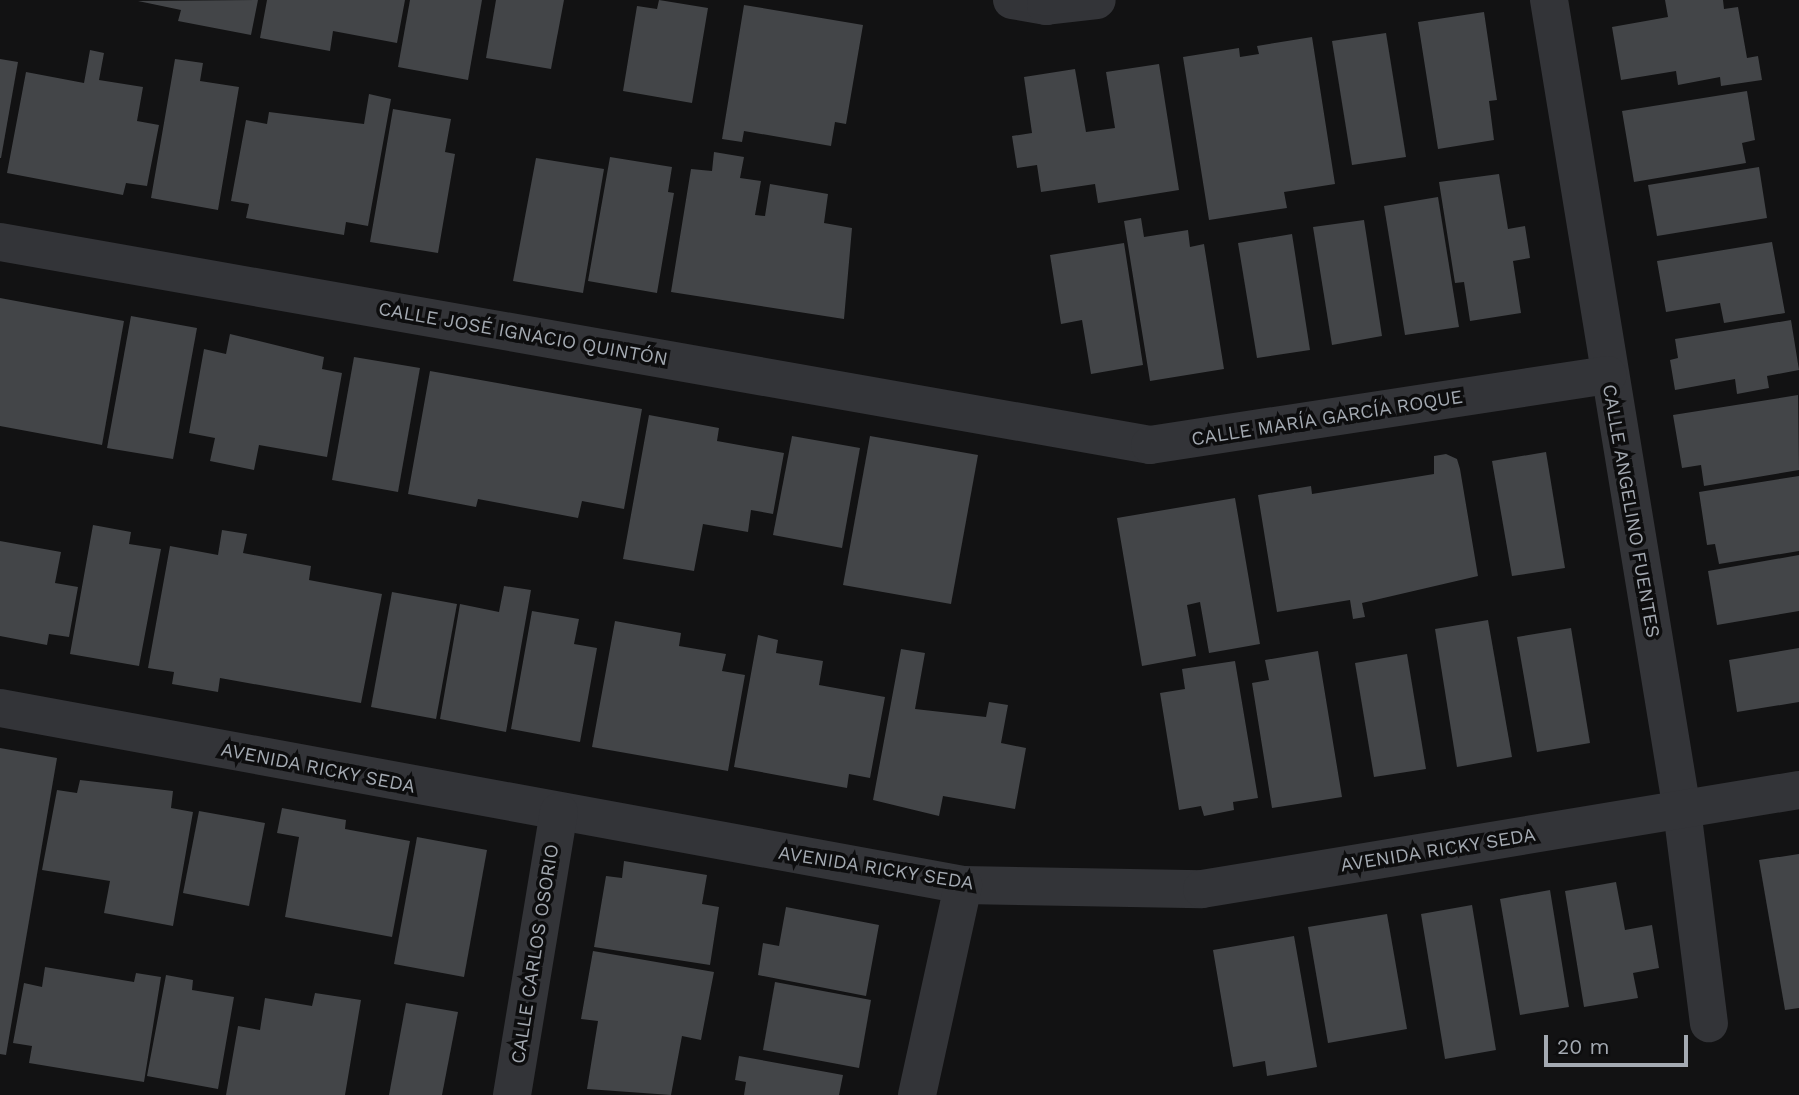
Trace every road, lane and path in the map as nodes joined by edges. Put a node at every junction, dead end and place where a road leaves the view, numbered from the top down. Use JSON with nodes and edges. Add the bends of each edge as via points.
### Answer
{"nodes":[{"id":1,"x":1097,"y":0,"type":"edge"},
{"id":2,"x":1549,"y":0,"type":"edge"},
{"id":3,"x":1029,"y":3,"type":"edge"},
{"id":4,"x":0,"y":242,"type":"edge"},
{"id":5,"x":1608,"y":375,"type":"junction"},
{"id":6,"x":1046,"y":426,"type":"joint"},
{"id":7,"x":0,"y":708,"type":"edge"},
{"id":8,"x":1799,"y":790,"type":"edge"},
{"id":9,"x":1682,"y":810,"type":"junction"},
{"id":10,"x":558,"y":812,"type":"junction"},
{"id":11,"x":964,"y":885,"type":"junction"},
{"id":12,"x":1709,"y":1023,"type":"dead end"},
{"id":13,"x":512,"y":1095,"type":"edge"},
{"id":14,"x":917,"y":1095,"type":"edge"}],
"edges":[{"from":1,"to":3,"type":"street"},
{"from":2,"to":5,"type":"street","name":"CALLE ANGELINO FUENTES"},
{"from":4,"to":6,"type":"street","name":"CALLE JOSÉ IGNACIO QUINTÓN"},
{"from":5,"to":6,"type":"street","name":"CALLE MARÍA GARCÍA ROQUE","via":[[1150,445]]},
{"from":5,"to":9,"type":"street","name":"CALLE ANGELINO FUENTES"},
{"from":7,"to":10,"type":"street","name":"AVENIDA RICKY SEDA"},
{"from":8,"to":9,"type":"street","name":"AVENIDA RICKY SEDA"},
{"from":9,"to":11,"type":"street","name":"AVENIDA RICKY SEDA","via":[[1202,890]]},
{"from":9,"to":12,"type":"street","name":"CALLE ANGELINO FUENTES"},
{"from":10,"to":11,"type":"street","name":"AVENIDA RICKY SEDA"},
{"from":10,"to":13,"type":"street","name":"CALLE CARLOS OSORIO"},
{"from":11,"to":14,"type":"street"}]}
